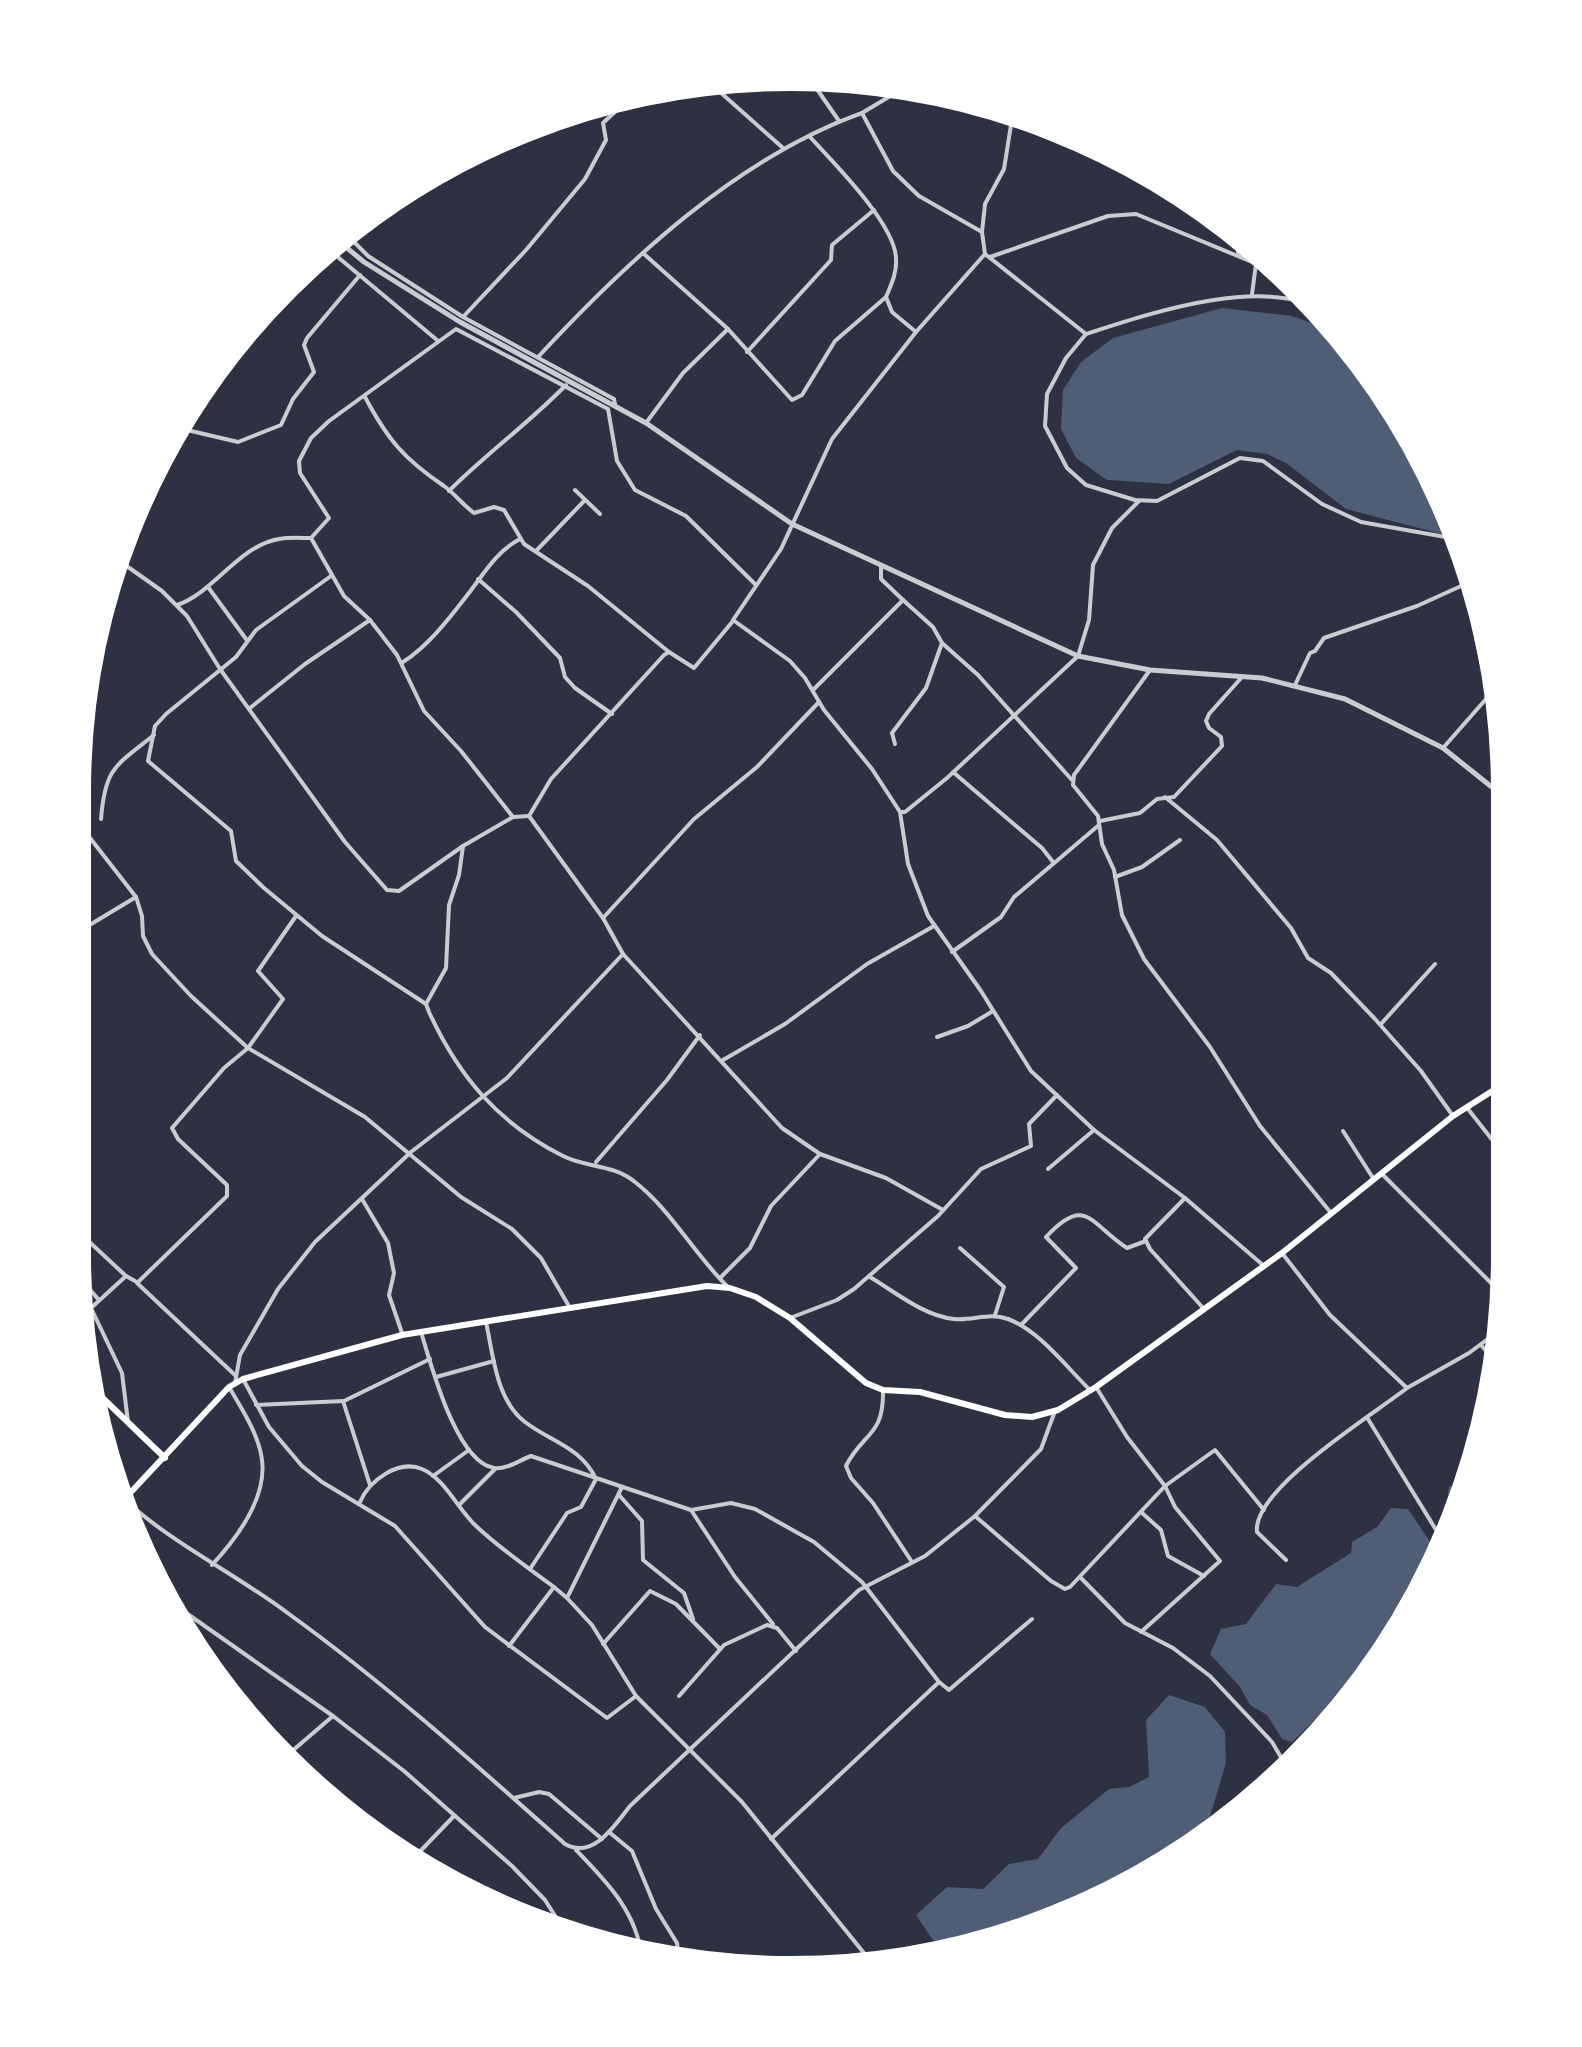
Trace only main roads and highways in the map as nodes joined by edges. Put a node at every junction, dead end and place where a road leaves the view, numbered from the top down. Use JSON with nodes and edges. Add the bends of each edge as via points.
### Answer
{"nodes":[{"id":1,"x":1497,"y":1088,"type":"edge"},
{"id":2,"x":99,"y":1394,"type":"edge"},
{"id":3,"x":166,"y":1458,"type":"junction"},
{"id":4,"x":128,"y":1497,"type":"edge"}],
"edges":[{"from":1,"to":3,"type":"main road","via":[[1282,1253],[1055,1411],[1005,1415],[920,1392],[883,1390],[756,1297],[707,1286],[402,1335],[236,1381]]},
{"from":2,"to":3,"type":"main road"},
{"from":3,"to":4,"type":"main road"}]}
